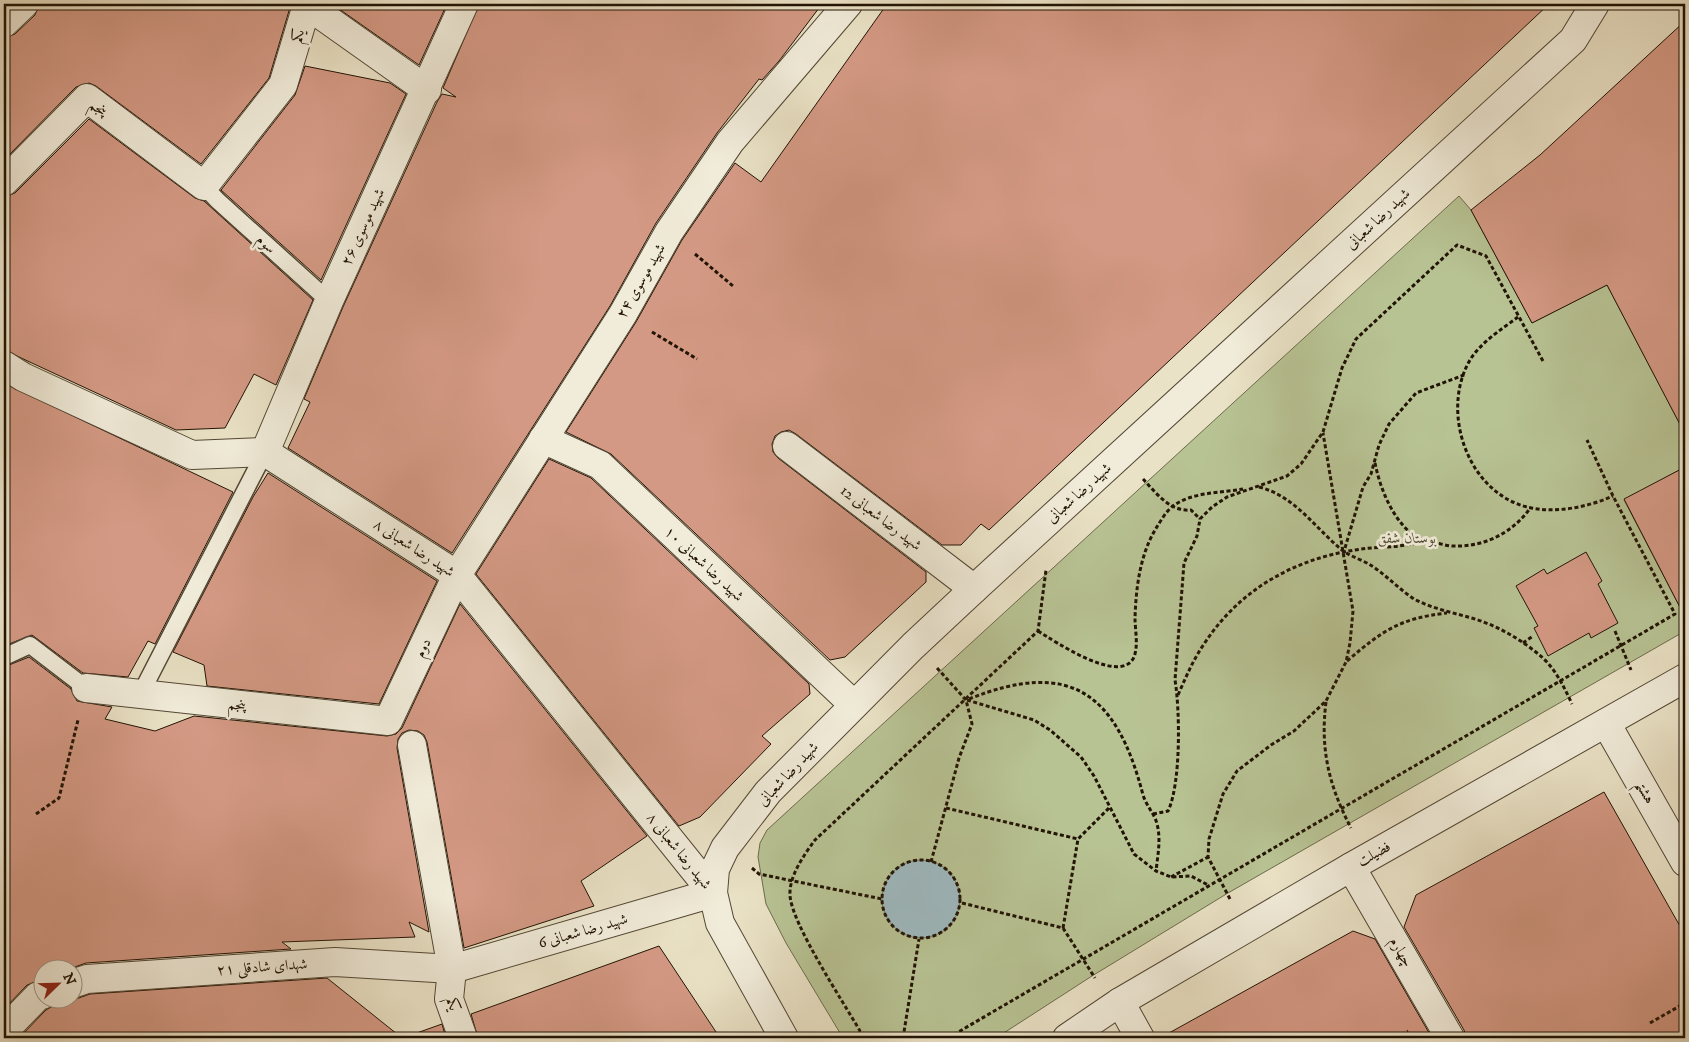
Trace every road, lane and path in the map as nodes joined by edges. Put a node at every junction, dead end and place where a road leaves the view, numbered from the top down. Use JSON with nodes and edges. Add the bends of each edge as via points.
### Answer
{"nodes":[{"id":1,"x":24,"y":4,"type":"edge"},
{"id":2,"x":464,"y":4,"type":"edge"},
{"id":3,"x":848,"y":4,"type":"edge"},
{"id":4,"x":1595,"y":4,"type":"edge"},
{"id":5,"x":4,"y":23,"type":"edge"},
{"id":6,"x":427,"y":90,"type":"junction"},
{"id":7,"x":4,"y":182,"type":"edge"},
{"id":8,"x":204,"y":186,"type":"junction"},
{"id":9,"x":669,"y":232,"type":"junction"},
{"id":10,"x":733,"y":286,"type":"dead end"},
{"id":11,"x":329,"y":301,"type":"junction"},
{"id":12,"x":624,"y":314,"type":"junction"},
{"id":13,"x":1518,"y":317,"type":"junction"},
{"id":14,"x":696,"y":359,"type":"dead end"},
{"id":15,"x":1544,"y":363,"type":"dead end"},
{"id":16,"x":4,"y":365,"type":"edge"},
{"id":17,"x":1464,"y":375,"type":"junction"},
{"id":18,"x":1323,"y":432,"type":"junction"},
{"id":19,"x":543,"y":439,"type":"junction"},
{"id":20,"x":1587,"y":440,"type":"dead end"},
{"id":21,"x":787,"y":446,"type":"dead end"},
{"id":22,"x":265,"y":452,"type":"junction"},
{"id":23,"x":1120,"y":456,"type":"junction"},
{"id":24,"x":1375,"y":463,"type":"junction"},
{"id":25,"x":1257,"y":487,"type":"junction"},
{"id":26,"x":1613,"y":496,"type":"junction"},
{"id":27,"x":1171,"y":507,"type":"junction"},
{"id":28,"x":1531,"y":507,"type":"junction"},
{"id":29,"x":1052,"y":518,"type":"junction"},
{"id":30,"x":1200,"y":519,"type":"junction"},
{"id":31,"x":1431,"y":542,"type":"junction"},
{"id":32,"x":1344,"y":551,"type":"junction"},
{"id":33,"x":457,"y":575,"type":"junction"},
{"id":34,"x":974,"y":589,"type":"junction"},
{"id":35,"x":1448,"y":613,"type":"junction"},
{"id":36,"x":1038,"y":631,"type":"junction"},
{"id":37,"x":1615,"y":631,"type":"dead end"},
{"id":38,"x":1533,"y":636,"type":"dead end"},
{"id":39,"x":1523,"y":643,"type":"junction"},
{"id":40,"x":1620,"y":644,"type":"junction"},
{"id":41,"x":913,"y":646,"type":"junction"},
{"id":42,"x":4,"y":657,"type":"edge"},
{"id":43,"x":1346,"y":662,"type":"junction"},
{"id":44,"x":1685,"y":678,"type":"edge"},
{"id":45,"x":1560,"y":679,"type":"junction"},
{"id":46,"x":86,"y":688,"type":"junction"},
{"id":47,"x":140,"y":695,"type":"junction"},
{"id":48,"x":1178,"y":695,"type":"junction"},
{"id":49,"x":966,"y":700,"type":"junction"},
{"id":50,"x":1326,"y":701,"type":"junction"},
{"id":51,"x":854,"y":705,"type":"junction"},
{"id":52,"x":388,"y":721,"type":"joint"},
{"id":53,"x":1606,"y":723,"type":"junction"},
{"id":54,"x":412,"y":745,"type":"dead end"},
{"id":55,"x":946,"y":808,"type":"junction"},
{"id":56,"x":1109,"y":808,"type":"junction"},
{"id":57,"x":1340,"y":809,"type":"junction"},
{"id":58,"x":36,"y":814,"type":"dead end"},
{"id":59,"x":1153,"y":814,"type":"junction"},
{"id":60,"x":1078,"y":839,"type":"junction"},
{"id":61,"x":725,"y":848,"type":"junction"},
{"id":62,"x":1208,"y":857,"type":"junction"},
{"id":63,"x":931,"y":862,"type":"junction"},
{"id":64,"x":1685,"y":862,"type":"edge"},
{"id":65,"x":1352,"y":867,"type":"junction"},
{"id":66,"x":1156,"y":871,"type":"junction"},
{"id":67,"x":1171,"y":877,"type":"junction"},
{"id":68,"x":1219,"y":879,"type":"junction"},
{"id":69,"x":792,"y":881,"type":"junction"},
{"id":70,"x":1208,"y":885,"type":"junction"},
{"id":71,"x":713,"y":893,"type":"junction"},
{"id":72,"x":882,"y":899,"type":"junction"},
{"id":73,"x":962,"y":903,"type":"junction"},
{"id":74,"x":1063,"y":928,"type":"junction"},
{"id":75,"x":920,"y":939,"type":"junction"},
{"id":76,"x":1084,"y":959,"type":"junction"},
{"id":77,"x":452,"y":969,"type":"junction"},
{"id":78,"x":82,"y":980,"type":"edge"},
{"id":79,"x":32,"y":1002,"type":"edge"},
{"id":80,"x":1120,"y":1002,"type":"junction"},
{"id":81,"x":1685,"y":1003,"type":"edge"},
{"id":82,"x":1650,"y":1023,"type":"dead end"},
{"id":83,"x":4,"y":1031,"type":"edge"},
{"id":84,"x":463,"y":1038,"type":"edge"},
{"id":85,"x":784,"y":1038,"type":"edge"},
{"id":86,"x":872,"y":1038,"type":"edge"},
{"id":87,"x":903,"y":1038,"type":"edge"},
{"id":88,"x":948,"y":1038,"type":"edge"},
{"id":89,"x":1067,"y":1038,"type":"edge"},
{"id":90,"x":1140,"y":1038,"type":"edge"},
{"id":91,"x":1450,"y":1038,"type":"edge"}],
"edges":[{"from":1,"to":5,"type":"street"},
{"from":2,"to":6,"type":"street","name":"شهید موسوی ۲۶"},
{"from":3,"to":9,"type":"street","name":"شهید موسوی ۲۴","via":[[730,142]]},
{"from":4,"to":23,"type":"street","name":"شهید رضا شعبانی","via":[[1573,40]]},
{"from":6,"to":8,"type":"street","name":"یکم","via":[[307,5],[283,85]]},
{"from":6,"to":11,"type":"street","name":"شهید موسوی ۲۶"},
{"from":7,"to":8,"type":"street","name":"پنجم","via":[[87,98]]},
{"from":8,"to":11,"type":"lane","name":"سوم"},
{"from":9,"to":10,"type":"path"},
{"from":9,"to":12,"type":"street","name":"شهید موسوی ۲۴"},
{"from":11,"to":22,"type":"street","name":"شهید موسوی ۲۶"},
{"from":12,"to":14,"type":"path"},
{"from":12,"to":19,"type":"street","name":"شهید موسوی ۲۴"},
{"from":13,"to":15,"type":"path"},
{"from":13,"to":17,"type":"path","via":[[1482,346],[1470,359]]},
{"from":13,"to":18,"type":"path","via":[[1486,256],[1457,245],[1356,339],[1342,368]]},
{"from":16,"to":22,"type":"street","via":[[23,377],[192,455]]},
{"from":17,"to":24,"type":"path","via":[[1416,393],[1389,424]]},
{"from":17,"to":28,"type":"path","via":[[1458,392],[1459,430],[1476,470],[1508,499]]},
{"from":18,"to":25,"type":"path","via":[[1301,464],[1287,476]]},
{"from":18,"to":32,"type":"path"},
{"from":19,"to":33,"type":"street","name":"شهید موسوی ۲۴"},
{"from":19,"to":51,"type":"street","name":"شهید رضا شعبانی ۱۰","via":[[600,465]]},
{"from":20,"to":26,"type":"path"},
{"from":21,"to":34,"type":"street","name":"شهید رضا شعبانی 12"},
{"from":22,"to":33,"type":"street","name":"شهید رضا شعبانی ۸"},
{"from":22,"to":47,"type":"lane"},
{"from":23,"to":27,"type":"path"},
{"from":23,"to":29,"type":"street","name":"شهید رضا شعبانی"},
{"from":24,"to":31,"type":"path","via":[[1384,492],[1402,522],[1413,534]]},
{"from":24,"to":32,"type":"path","via":[[1363,487]]},
{"from":25,"to":27,"type":"path","via":[[1187,498]]},
{"from":25,"to":30,"type":"path","via":[[1227,497]]},
{"from":25,"to":32,"type":"path","via":[[1279,493]]},
{"from":26,"to":28,"type":"path","via":[[1584,506]]},
{"from":26,"to":40,"type":"path","via":[[1675,614]]},
{"from":27,"to":30,"type":"path","via":[[1180,511],[1191,510]]},
{"from":27,"to":36,"type":"path","via":[[1149,541],[1141,567],[1132,660],[1124,666],[1100,664]]},
{"from":28,"to":31,"type":"path","via":[[1522,521],[1478,545],[1453,546]]},
{"from":29,"to":34,"type":"street","name":"شهید رضا شعبانی"},
{"from":29,"to":36,"type":"path"},
{"from":30,"to":48,"type":"path","via":[[1198,536],[1184,563],[1175,680]]},
{"from":31,"to":32,"type":"path"},
{"from":32,"to":35,"type":"path","via":[[1375,568],[1415,599]]},
{"from":32,"to":43,"type":"path","via":[[1353,611]]},
{"from":32,"to":48,"type":"path","via":[[1314,558],[1265,581],[1237,603],[1203,645]]},
{"from":33,"to":52,"type":"street","name":"دوم"},
{"from":33,"to":71,"type":"street","name":"شهید رضا شعبانی ۸"},
{"from":34,"to":41,"type":"street","name":"شهید رضا شعبانی"},
{"from":35,"to":39,"type":"path","via":[[1498,628]]},
{"from":35,"to":43,"type":"path","via":[[1397,624],[1377,635]]},
{"from":36,"to":49,"type":"path"},
{"from":37,"to":40,"type":"path"},
{"from":38,"to":39,"type":"path"},
{"from":39,"to":45,"type":"path","via":[[1544,659]]},
{"from":40,"to":45,"type":"path"},
{"from":41,"to":49,"type":"path"},
{"from":41,"to":51,"type":"street","name":"شهید رضا شعبانی"},
{"from":42,"to":46,"type":"lane","via":[[30,645]]},
{"from":43,"to":50,"type":"path"},
{"from":44,"to":53,"type":"street","name":"فضیلت"},
{"from":45,"to":57,"type":"path"},
{"from":46,"to":47,"type":"street","name":"پنجم"},
{"from":46,"to":58,"type":"path","via":[[59,798]]},
{"from":47,"to":52,"type":"street","name":"پنجم"},
{"from":48,"to":59,"type":"path","via":[[1173,801],[1168,811]]},
{"from":49,"to":55,"type":"path","via":[[972,724],[958,758]]},
{"from":49,"to":56,"type":"path","via":[[1034,720],[1050,730],[1081,756]]},
{"from":49,"to":59,"type":"path","via":[[998,687],[1038,682],[1074,688],[1090,697],[1104,709],[1129,747],[1146,805]]},
{"from":49,"to":69,"type":"path","via":[[815,840]]},
{"from":50,"to":57,"type":"path","via":[[1323,738],[1327,766]]},
{"from":50,"to":62,"type":"path","via":[[1294,731],[1237,771],[1223,794],[1209,838]]},
{"from":51,"to":61,"type":"street","name":"شهید رضا شعبانی","via":[[768,792]]},
{"from":53,"to":64,"type":"street","name":"هشتم"},
{"from":53,"to":65,"type":"street","name":"فضیلت"},
{"from":54,"to":77,"type":"street","name":"یکم"},
{"from":55,"to":60,"type":"path"},
{"from":55,"to":63,"type":"path"},
{"from":56,"to":60,"type":"path"},
{"from":56,"to":66,"type":"path","via":[[1134,854]]},
{"from":57,"to":68,"type":"path"},
{"from":59,"to":66,"type":"path","via":[[1158,825],[1160,846]]},
{"from":60,"to":74,"type":"path"},
{"from":61,"to":69,"type":"path","via":[[760,874]]},
{"from":61,"to":71,"type":"street","name":"شهید رضا شعبانی","via":[[715,869]]},
{"from":62,"to":67,"type":"path"},
{"from":62,"to":68,"type":"path"},
{"from":63,"to":72,"type":"path","via":[[910,862],[899,867],[884,886]]},
{"from":63,"to":73,"type":"path","via":[[946,869],[954,879]]},
{"from":65,"to":80,"type":"street","name":"فضیلت"},
{"from":65,"to":91,"type":"street","name":"چهارم"},
{"from":66,"to":67,"type":"path"},
{"from":67,"to":70,"type":"path","via":[[1191,876]]},
{"from":68,"to":70,"type":"path"},
{"from":69,"to":72,"type":"path"},
{"from":69,"to":86,"type":"path","via":[[790,895],[795,918],[860,1031]]},
{"from":70,"to":76,"type":"path"},
{"from":71,"to":77,"type":"street","name":"شهید رضا شعبانی 6"},
{"from":71,"to":85,"type":"street","name":"شهید رضا شعبانی","via":[[720,923]]},
{"from":72,"to":75,"type":"path","via":[[890,923],[900,932]]},
{"from":73,"to":74,"type":"path"},
{"from":73,"to":75,"type":"path","via":[[949,928],[938,935]]},
{"from":74,"to":76,"type":"path"},
{"from":75,"to":87,"type":"path"},
{"from":76,"to":88,"type":"path"},
{"from":77,"to":78,"type":"street","name":"شهدای شادقلی ۲۱","via":[[335,962]]},
{"from":77,"to":84,"type":"street","name":"یکم","via":[[449,999]]},
{"from":79,"to":83,"type":"street"},
{"from":80,"to":89,"type":"street","name":"فضیلت"},
{"from":80,"to":90,"type":"street"},
{"from":81,"to":82,"type":"path"}]}
